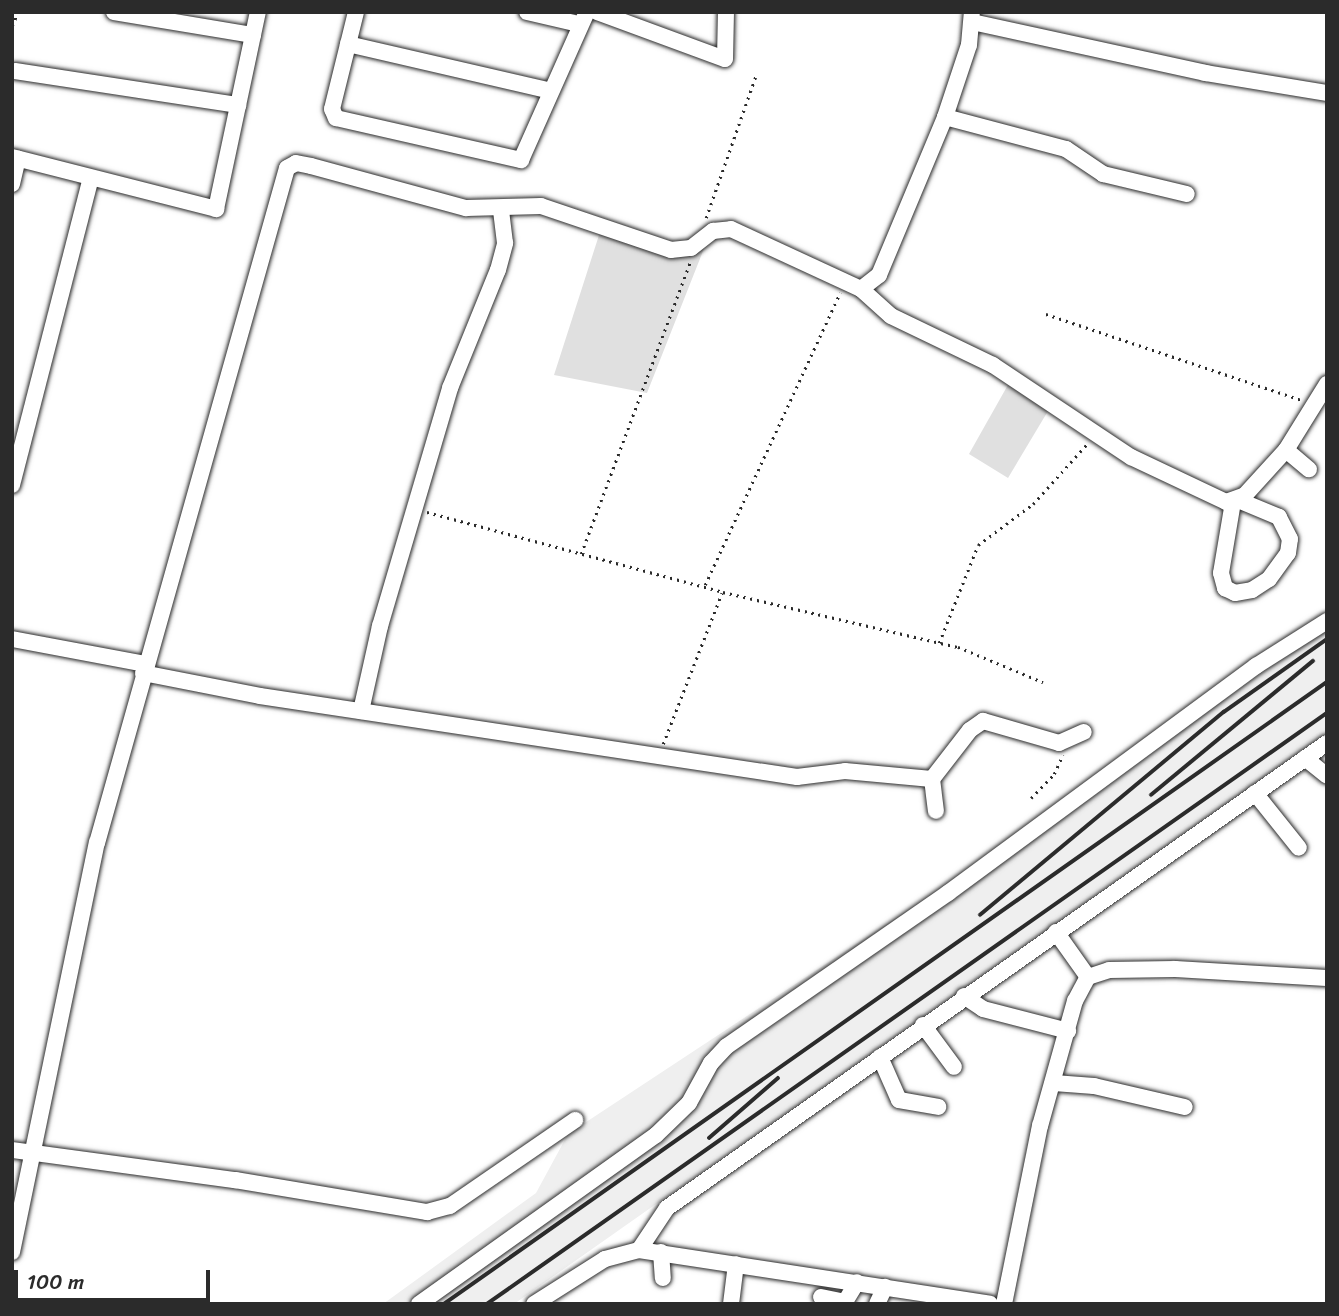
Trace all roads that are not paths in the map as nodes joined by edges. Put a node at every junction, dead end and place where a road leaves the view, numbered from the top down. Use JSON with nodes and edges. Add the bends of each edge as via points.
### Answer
{"nodes":[{"id":1,"x":114,"y":12,"type":"edge"},
{"id":2,"x":258,"y":12,"type":"edge"},
{"id":3,"x":356,"y":12,"type":"edge"},
{"id":4,"x":527,"y":12,"type":"edge"},
{"id":5,"x":597,"y":12,"type":"edge"},
{"id":6,"x":726,"y":12,"type":"edge"},
{"id":7,"x":972,"y":17,"type":"edge"},
{"id":8,"x":583,"y":18,"type":"edge"},
{"id":9,"x":253,"y":35,"type":"junction"},
{"id":10,"x":348,"y":44,"type":"junction"},
{"id":11,"x":15,"y":71,"type":"dead end"},
{"id":12,"x":551,"y":92,"type":"junction"},
{"id":13,"x":1327,"y":93,"type":"edge"},
{"id":14,"x":238,"y":105,"type":"junction"},
{"id":15,"x":945,"y":117,"type":"junction"},
{"id":16,"x":15,"y":158,"type":"edge"},
{"id":17,"x":90,"y":177,"type":"junction"},
{"id":18,"x":12,"y":184,"type":"edge"},
{"id":19,"x":1187,"y":194,"type":"dead end"},
{"id":20,"x":501,"y":210,"type":"junction"},
{"id":21,"x":861,"y":289,"type":"junction"},
{"id":22,"x":1327,"y":384,"type":"edge"},
{"id":23,"x":1286,"y":450,"type":"junction"},
{"id":24,"x":1309,"y":469,"type":"dead end"},
{"id":25,"x":12,"y":485,"type":"edge"},
{"id":26,"x":1236,"y":501,"type":"junction"},
{"id":27,"x":1327,"y":621,"type":"edge"},
{"id":28,"x":12,"y":639,"type":"edge"},
{"id":29,"x":144,"y":668,"type":"junction"},
{"id":30,"x":361,"y":712,"type":"junction"},
{"id":31,"x":1084,"y":732,"type":"dead end"},
{"id":32,"x":1327,"y":743,"type":"edge"},
{"id":33,"x":1305,"y":758,"type":"junction"},
{"id":34,"x":1327,"y":776,"type":"edge"},
{"id":35,"x":932,"y":779,"type":"junction"},
{"id":36,"x":1255,"y":793,"type":"junction"},
{"id":37,"x":936,"y":811,"type":"dead end"},
{"id":38,"x":1299,"y":848,"type":"dead end"},
{"id":39,"x":1055,"y":932,"type":"junction"},
{"id":40,"x":1088,"y":977,"type":"junction"},
{"id":41,"x":1327,"y":978,"type":"edge"},
{"id":42,"x":964,"y":996,"type":"junction"},
{"id":43,"x":923,"y":1025,"type":"junction"},
{"id":44,"x":1068,"y":1031,"type":"junction"},
{"id":45,"x":880,"y":1057,"type":"junction"},
{"id":46,"x":954,"y":1067,"type":"dead end"},
{"id":47,"x":1054,"y":1083,"type":"junction"},
{"id":48,"x":1185,"y":1107,"type":"dead end"},
{"id":49,"x":938,"y":1108,"type":"dead end"},
{"id":50,"x":575,"y":1120,"type":"dead end"},
{"id":51,"x":12,"y":1150,"type":"edge"},
{"id":52,"x":36,"y":1152,"type":"junction"},
{"id":53,"x":639,"y":1250,"type":"junction"},
{"id":54,"x":12,"y":1252,"type":"edge"},
{"id":55,"x":661,"y":1252,"type":"junction"},
{"id":56,"x":736,"y":1264,"type":"junction"},
{"id":57,"x":663,"y":1278,"type":"dead end"},
{"id":58,"x":857,"y":1282,"type":"junction"},
{"id":59,"x":886,"y":1287,"type":"junction"},
{"id":60,"x":821,"y":1297,"type":"dead end"},
{"id":61,"x":540,"y":1302,"type":"edge"},
{"id":62,"x":419,"y":1304,"type":"edge"},
{"id":63,"x":731,"y":1304,"type":"edge"},
{"id":64,"x":877,"y":1304,"type":"edge"},
{"id":65,"x":990,"y":1304,"type":"edge"},
{"id":66,"x":1004,"y":1304,"type":"edge"}],
"edges":[{"from":1,"to":9,"type":"street"},
{"from":2,"to":9,"type":"street"},
{"from":3,"to":10,"type":"street"},
{"from":4,"to":8,"type":"street"},
{"from":5,"to":6,"type":"street","via":[[724,59]]},
{"from":7,"to":13,"type":"street","via":[[1205,73]]},
{"from":7,"to":15,"type":"street"},
{"from":8,"to":12,"type":"street"},
{"from":9,"to":14,"type":"street"},
{"from":10,"to":12,"type":"street"},
{"from":10,"to":12,"type":"street","via":[[332,109],[336,118],[521,160]]},
{"from":11,"to":14,"type":"street"},
{"from":14,"to":17,"type":"street","via":[[216,209]]},
{"from":15,"to":19,"type":"street","via":[[1066,149],[1104,174]]},
{"from":15,"to":21,"type":"street","via":[[879,275]]},
{"from":16,"to":17,"type":"street"},
{"from":16,"to":18,"type":"street"},
{"from":17,"to":25,"type":"street"},
{"from":20,"to":21,"type":"street","via":[[541,206],[683,251],[713,231],[731,229]]},
{"from":20,"to":29,"type":"street","via":[[466,208],[296,163],[288,168]]},
{"from":20,"to":30,"type":"street","via":[[505,243],[498,270],[450,388],[380,626]]},
{"from":21,"to":26,"type":"street","via":[[891,316],[993,365],[1143,463],[1217,499]]},
{"from":22,"to":23,"type":"street"},
{"from":23,"to":24,"type":"street"},
{"from":23,"to":26,"type":"street"},
{"from":26,"to":26,"type":"street","via":[[1221,573],[1225,588],[1235,593],[1252,590],[1269,579],[1288,553],[1290,539],[1279,517]]},
{"from":27,"to":62,"type":"street","via":[[1256,666],[948,893],[727,1046],[711,1063],[690,1103],[656,1135]]},
{"from":28,"to":29,"type":"street"},
{"from":29,"to":30,"type":"street"},
{"from":29,"to":52,"type":"street","via":[[80,915]]},
{"from":30,"to":35,"type":"street","via":[[797,777],[845,771]]},
{"from":31,"to":35,"type":"street","via":[[1068,742],[983,721],[970,730]]},
{"from":32,"to":33,"type":"street"},
{"from":33,"to":34,"type":"street"},
{"from":33,"to":36,"type":"street"},
{"from":35,"to":37,"type":"street"},
{"from":36,"to":38,"type":"street"},
{"from":36,"to":39,"type":"street"},
{"from":39,"to":40,"type":"street"},
{"from":39,"to":42,"type":"street"},
{"from":40,"to":41,"type":"street","via":[[1109,970],[1175,969]]},
{"from":40,"to":44,"type":"street","via":[[1079,989]]},
{"from":42,"to":43,"type":"street"},
{"from":42,"to":44,"type":"street","via":[[983,1009]]},
{"from":43,"to":45,"type":"street"},
{"from":43,"to":46,"type":"street"},
{"from":44,"to":47,"type":"street"},
{"from":45,"to":49,"type":"street","via":[[898,1100]]},
{"from":45,"to":53,"type":"street","via":[[667,1208]]},
{"from":47,"to":48,"type":"street","via":[[1094,1086]]},
{"from":47,"to":66,"type":"street","via":[[1040,1126]]},
{"from":50,"to":52,"type":"street","via":[[450,1206],[427,1212]]},
{"from":51,"to":52,"type":"street"},
{"from":52,"to":54,"type":"street"},
{"from":53,"to":55,"type":"street"},
{"from":53,"to":61,"type":"street","via":[[605,1259]]},
{"from":55,"to":56,"type":"street"},
{"from":55,"to":57,"type":"street"},
{"from":56,"to":58,"type":"street"},
{"from":56,"to":63,"type":"street"},
{"from":58,"to":59,"type":"street"},
{"from":58,"to":60,"type":"street","via":[[845,1302]]},
{"from":59,"to":64,"type":"street"},
{"from":59,"to":65,"type":"street"}]}
